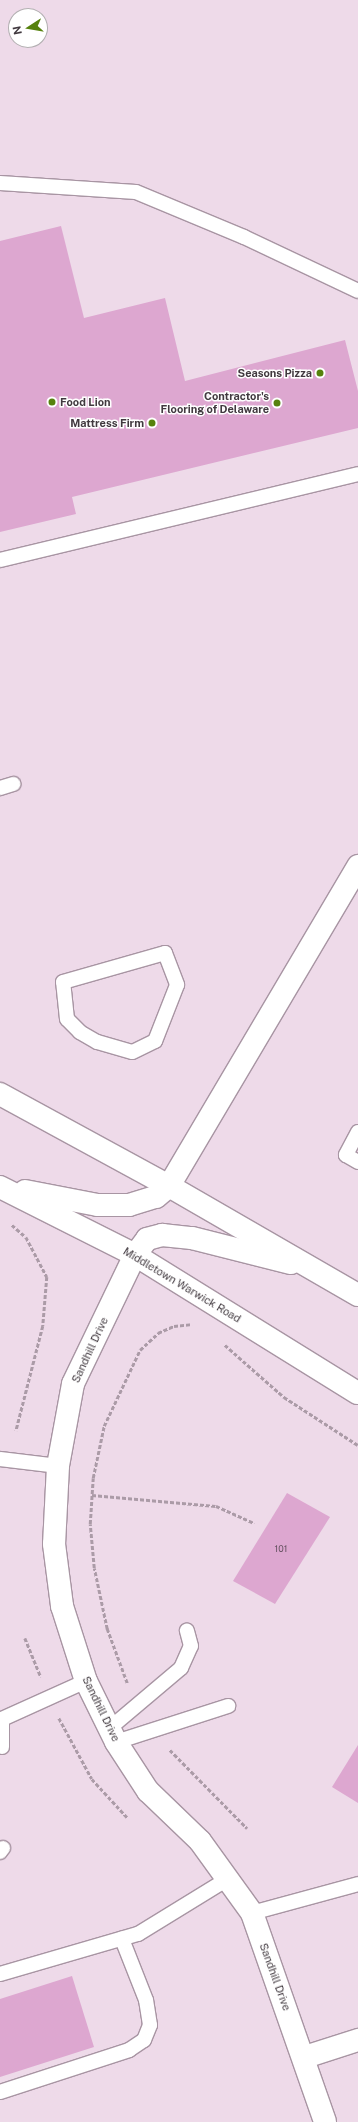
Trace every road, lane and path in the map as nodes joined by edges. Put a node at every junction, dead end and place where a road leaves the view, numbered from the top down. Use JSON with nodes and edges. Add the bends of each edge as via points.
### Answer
{"nodes":[{"id":1,"x":0,"y":183,"type":"edge"},
{"id":2,"x":358,"y":292,"type":"edge"},
{"id":3,"x":358,"y":474,"type":"edge"},
{"id":4,"x":0,"y":560,"type":"edge"},
{"id":5,"x":358,"y":866,"type":"edge"},
{"id":6,"x":177,"y":985,"type":"joint"},
{"id":7,"x":0,"y":1094,"type":"edge"},
{"id":8,"x":358,"y":1132,"type":"edge"},
{"id":9,"x":358,"y":1162,"type":"edge"},
{"id":10,"x":169,"y":1186,"type":"junction"},
{"id":11,"x":0,"y":1187,"type":"edge"},
{"id":12,"x":5,"y":1221,"type":"dead end"},
{"id":13,"x":135,"y":1255,"type":"junction"},
{"id":14,"x":319,"y":1271,"type":"junction"},
{"id":15,"x":358,"y":1295,"type":"edge"},
{"id":16,"x":200,"y":1327,"type":"dead end"},
{"id":17,"x":222,"y":1342,"type":"dead end"},
{"id":18,"x":358,"y":1393,"type":"edge"},
{"id":19,"x":16,"y":1431,"type":"dead end"},
{"id":20,"x":358,"y":1445,"type":"edge"},
{"id":21,"x":0,"y":1458,"type":"edge"},
{"id":22,"x":58,"y":1466,"type":"junction"},
{"id":23,"x":92,"y":1495,"type":"junction"},
{"id":24,"x":254,"y":1523,"type":"dead end"},
{"id":25,"x":187,"y":1631,"type":"dead end"},
{"id":26,"x":25,"y":1638,"type":"dead end"},
{"id":27,"x":86,"y":1681,"type":"junction"},
{"id":28,"x":50,"y":1696,"type":"junction"},
{"id":29,"x":228,"y":1706,"type":"dead end"},
{"id":30,"x":135,"y":1707,"type":"junction"},
{"id":31,"x":151,"y":1731,"type":"junction"},
{"id":32,"x":113,"y":1735,"type":"junction"},
{"id":33,"x":2,"y":1747,"type":"dead end"},
{"id":34,"x":127,"y":1817,"type":"dead end"},
{"id":35,"x":247,"y":1828,"type":"dead end"},
{"id":36,"x":228,"y":1878,"type":"junction"},
{"id":37,"x":358,"y":1884,"type":"edge"},
{"id":38,"x":252,"y":1913,"type":"junction"},
{"id":39,"x":122,"y":1939,"type":"junction"},
{"id":40,"x":0,"y":1974,"type":"edge"},
{"id":41,"x":358,"y":2040,"type":"edge"},
{"id":42,"x":305,"y":2057,"type":"junction"},
{"id":43,"x":0,"y":2092,"type":"edge"},
{"id":44,"x":325,"y":2122,"type":"edge"}],
"edges":[{"from":1,"to":2,"type":"lane","via":[[136,192],[244,237]]},
{"from":3,"to":4,"type":"lane"},
{"from":5,"to":10,"type":"street"},
{"from":6,"to":6,"type":"lane","via":[[155,1041],[132,1052],[80,1032],[67,1018],[63,982],[165,953]]},
{"from":7,"to":10,"type":"street"},
{"from":8,"to":9,"type":"lane","via":[[346,1155]]},
{"from":10,"to":11,"type":"street","via":[[156,1197],[129,1205],[98,1205]]},
{"from":10,"to":14,"type":"street"},
{"from":11,"to":13,"type":"street","name":"Middletown Warwick Road"},
{"from":12,"to":19,"type":"path","via":[[26,1237],[47,1277],[43,1326]]},
{"from":13,"to":14,"type":"street","name":"Sandhill Drive","via":[[147,1239],[162,1235],[192,1238]]},
{"from":13,"to":18,"type":"street","name":"Middletown Warwick Road"},
{"from":13,"to":22,"type":"street","name":"Sandhill Drive","via":[[73,1384]]},
{"from":14,"to":15,"type":"street"},
{"from":16,"to":23,"type":"path","via":[[188,1323],[174,1326],[158,1333],[140,1350],[104,1426]]},
{"from":17,"to":20,"type":"path","via":[[284,1397]]},
{"from":21,"to":22,"type":"lane"},
{"from":22,"to":27,"type":"street","name":"Sandhill Drive","via":[[54,1544],[62,1606]]},
{"from":23,"to":24,"type":"path","via":[[216,1506]]},
{"from":23,"to":30,"type":"path","via":[[90,1524],[94,1568],[107,1629]]},
{"from":25,"to":30,"type":"lane","via":[[191,1646],[181,1668]]},
{"from":26,"to":28,"type":"path"},
{"from":27,"to":28,"type":"lane"},
{"from":27,"to":32,"type":"street","name":"Sandhill Drive"},
{"from":28,"to":33,"type":"lane","via":[[2,1719]]},
{"from":28,"to":34,"type":"path","via":[[92,1779]]},
{"from":29,"to":31,"type":"lane"},
{"from":30,"to":32,"type":"lane"},
{"from":31,"to":32,"type":"lane"},
{"from":31,"to":35,"type":"path"},
{"from":32,"to":36,"type":"street","name":"Sandhill Drive","via":[[148,1791],[200,1840]]},
{"from":36,"to":38,"type":"street","name":"Sandhill Drive"},
{"from":36,"to":39,"type":"lane","via":[[138,1934]]},
{"from":37,"to":38,"type":"lane"},
{"from":38,"to":42,"type":"street","name":"Sandhill Drive"},
{"from":39,"to":40,"type":"lane"},
{"from":39,"to":43,"type":"lane","via":[[146,2000],[150,2025],[144,2040],[129,2050]]},
{"from":41,"to":42,"type":"street"},
{"from":42,"to":44,"type":"street","name":"Sandhill Drive"}]}
